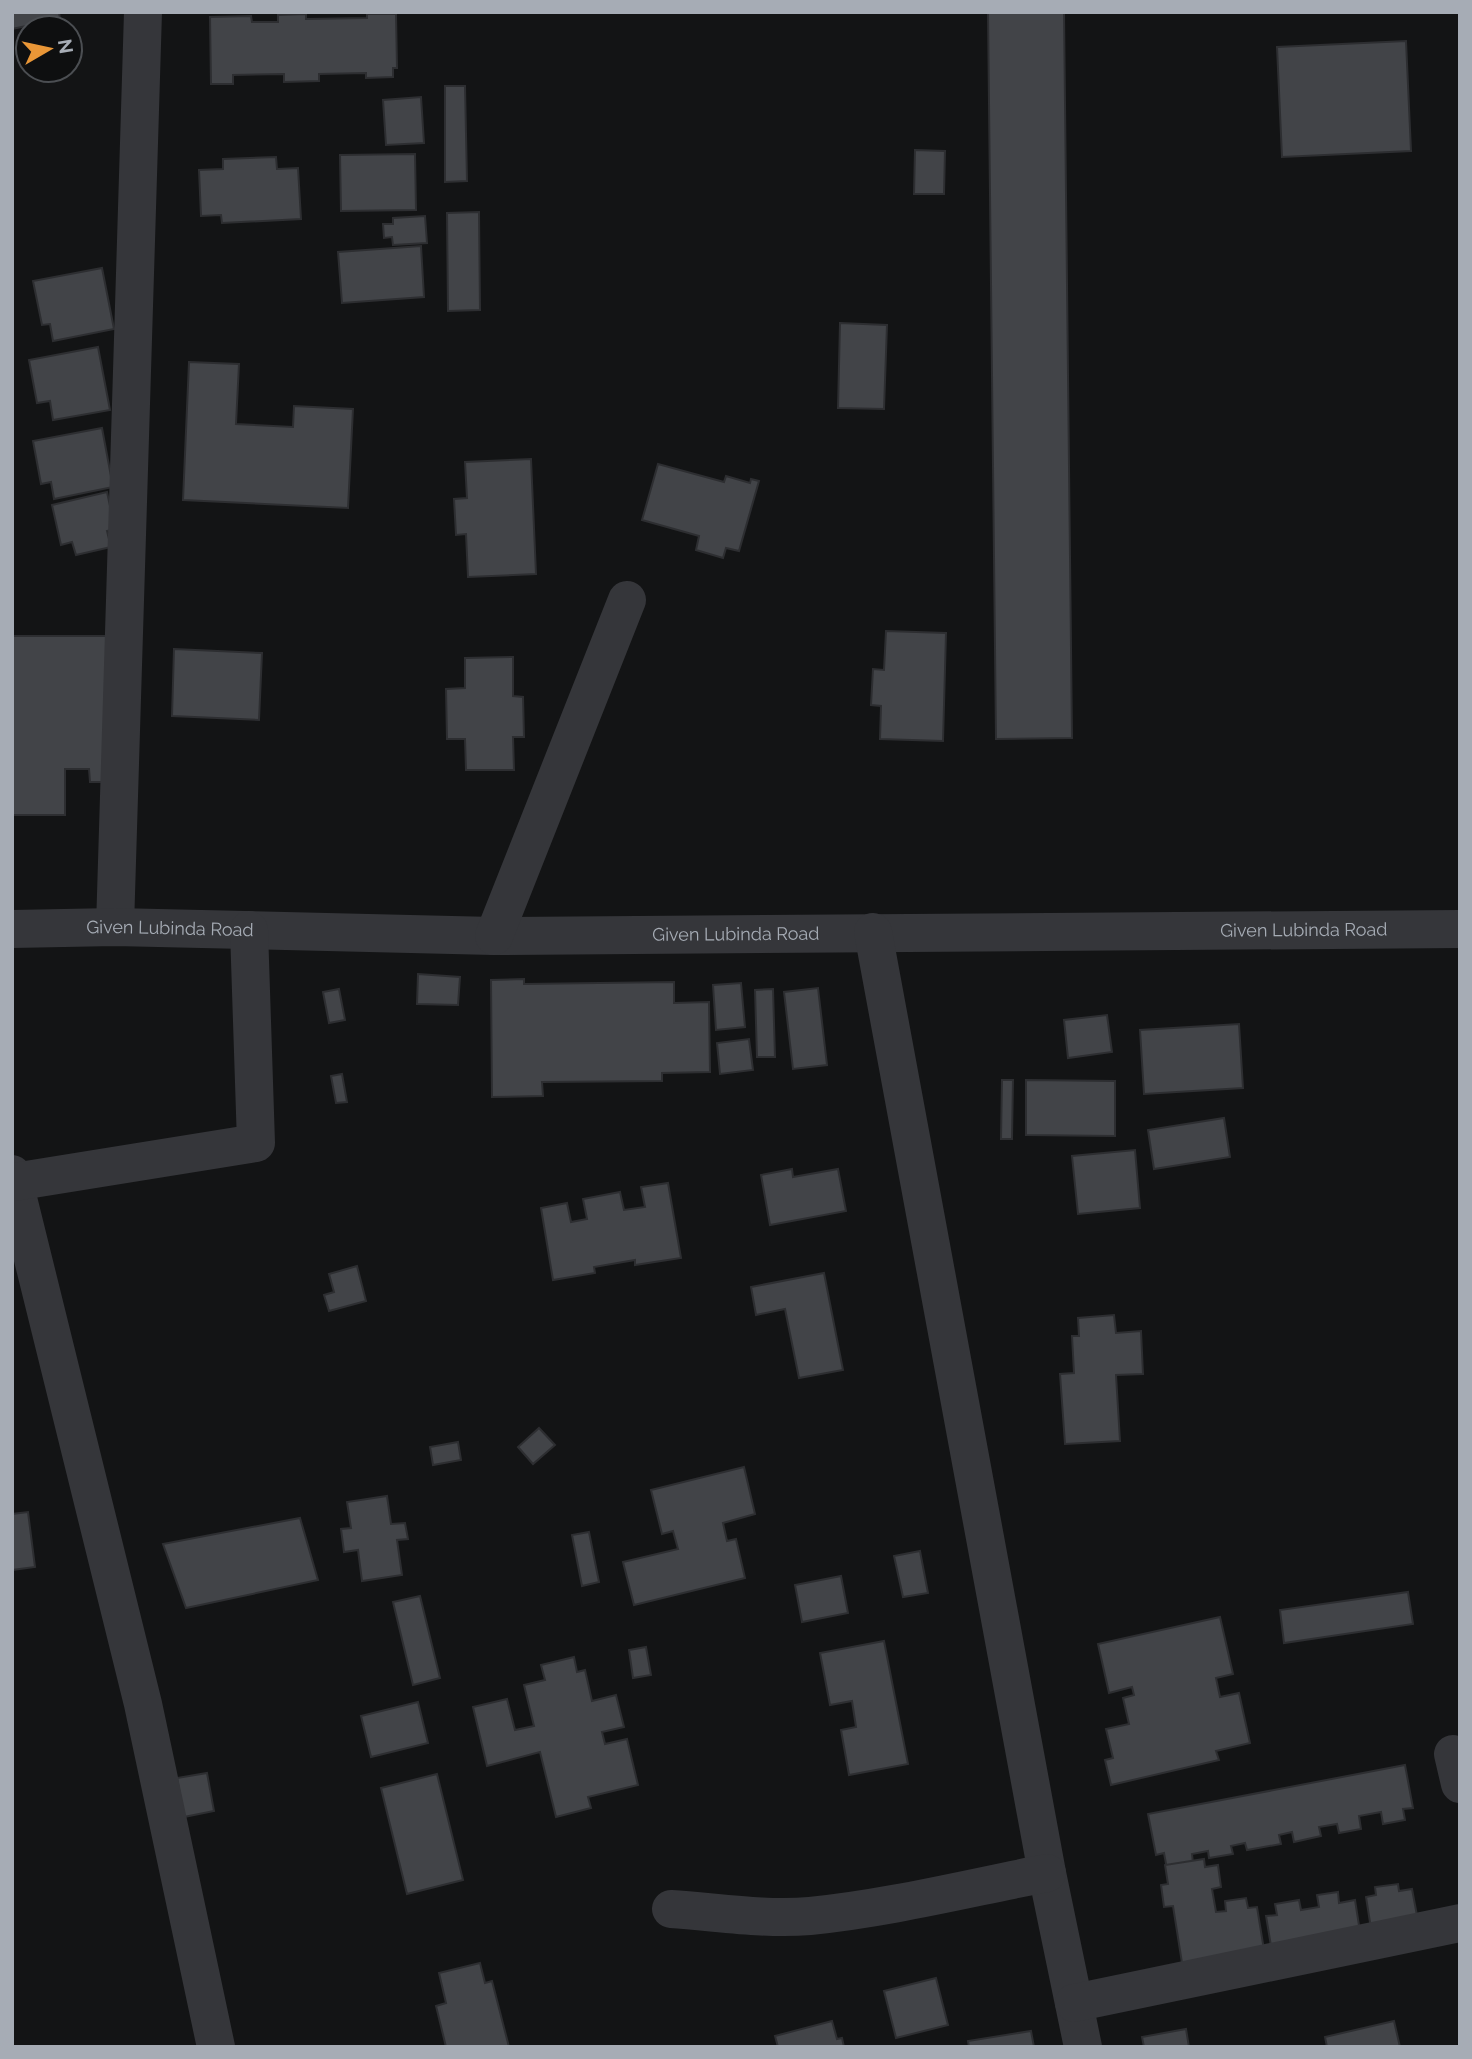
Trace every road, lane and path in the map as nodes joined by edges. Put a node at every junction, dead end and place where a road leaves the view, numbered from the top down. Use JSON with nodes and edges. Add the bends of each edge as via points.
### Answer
{"nodes":[{"id":1,"x":143,"y":12,"type":"edge"},
{"id":2,"x":627,"y":600,"type":"dead end"},
{"id":3,"x":116,"y":927,"type":"junction"},
{"id":4,"x":12,"y":929,"type":"edge"},
{"id":5,"x":1460,"y":929,"type":"edge"},
{"id":6,"x":249,"y":930,"type":"junction"},
{"id":7,"x":873,"y":932,"type":"junction"},
{"id":8,"x":494,"y":936,"type":"junction"},
{"id":9,"x":13,"y":1178,"type":"edge"},
{"id":10,"x":1047,"y":1874,"type":"junction"},
{"id":11,"x":671,"y":1909,"type":"dead end"},
{"id":12,"x":1460,"y":1923,"type":"edge"},
{"id":13,"x":1074,"y":2003,"type":"junction"},
{"id":14,"x":216,"y":2047,"type":"edge"},
{"id":15,"x":1083,"y":2047,"type":"edge"}],
"edges":[{"from":1,"to":3,"type":"street"},
{"from":2,"to":8,"type":"street"},
{"from":3,"to":4,"type":"street","name":"Given Lubinda Road"},
{"from":3,"to":6,"type":"street","name":"Given Lubinda Road"},
{"from":5,"to":7,"type":"street","name":"Given Lubinda Road"},
{"from":6,"to":8,"type":"street","name":"Given Lubinda Road"},
{"from":6,"to":9,"type":"street","via":[[256,1143]]},
{"from":7,"to":8,"type":"street","name":"Given Lubinda Road"},
{"from":7,"to":10,"type":"street"},
{"from":9,"to":14,"type":"street","via":[[143,1704]]},
{"from":10,"to":11,"type":"street","via":[[808,1916]]},
{"from":10,"to":13,"type":"street"},
{"from":12,"to":13,"type":"street"},
{"from":13,"to":15,"type":"street"}]}
